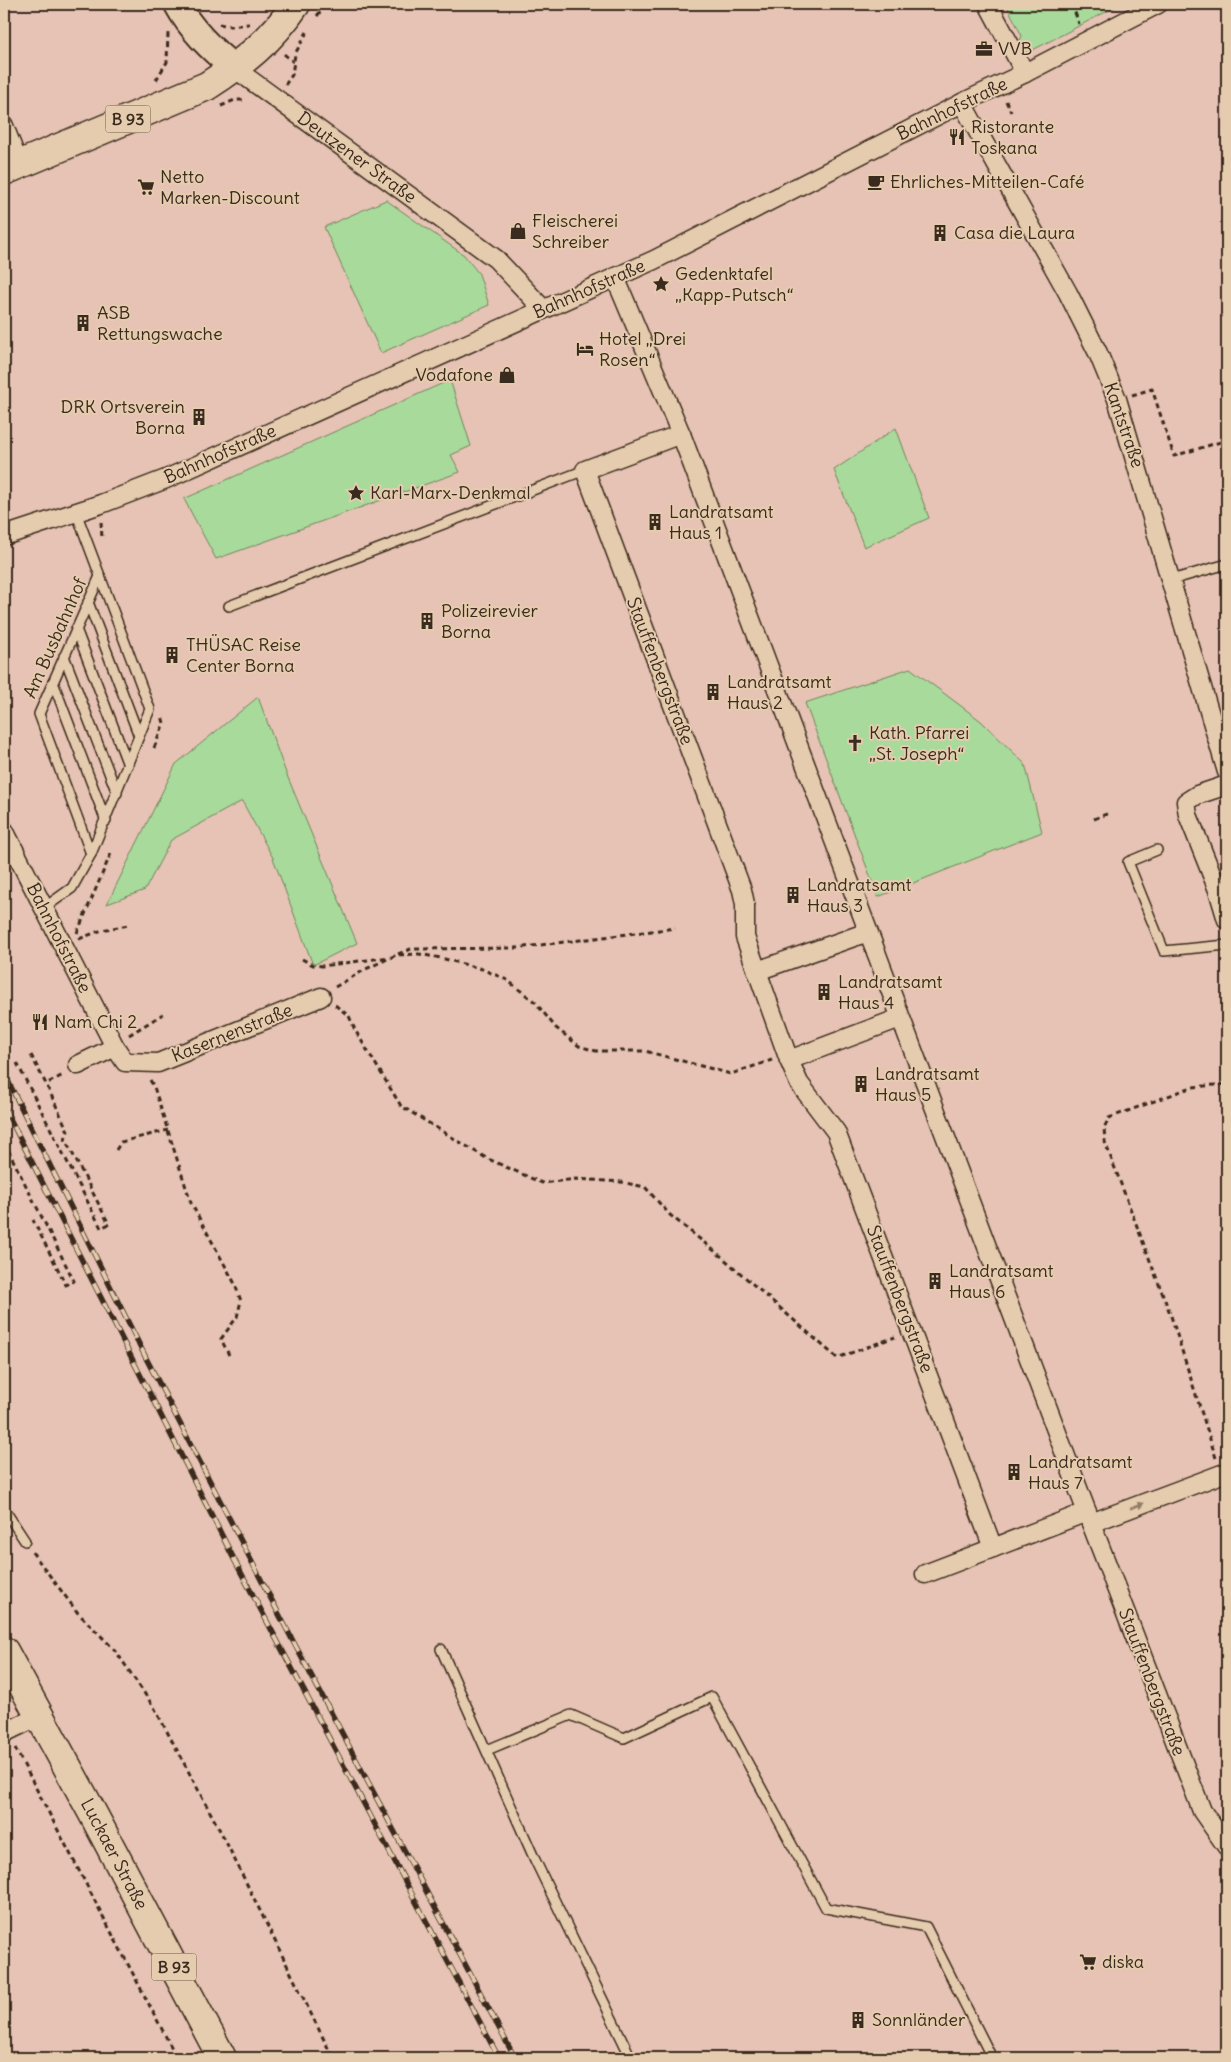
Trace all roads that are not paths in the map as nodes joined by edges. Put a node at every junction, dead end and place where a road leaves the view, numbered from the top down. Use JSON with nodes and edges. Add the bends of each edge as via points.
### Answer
{"nodes":[{"id":1,"x":177,"y":4,"type":"edge"},
{"id":2,"x":296,"y":4,"type":"edge"},
{"id":3,"x":988,"y":4,"type":"edge"},
{"id":4,"x":1158,"y":4,"type":"edge"},
{"id":5,"x":234,"y":68,"type":"junction"},
{"id":6,"x":1025,"y":73,"type":"junction"},
{"id":7,"x":962,"y":103,"type":"junction"},
{"id":8,"x":4,"y":126,"type":"edge"},
{"id":9,"x":12,"y":167,"type":"edge"},
{"id":10,"x":615,"y":277,"type":"junction"},
{"id":11,"x":543,"y":309,"type":"junction"},
{"id":12,"x":680,"y":434,"type":"junction"},
{"id":13,"x":584,"y":470,"type":"junction"},
{"id":14,"x":76,"y":512,"type":"junction"},
{"id":15,"x":4,"y":536,"type":"edge"},
{"id":16,"x":1227,"y":564,"type":"edge"},
{"id":17,"x":100,"y":576,"type":"junction"},
{"id":18,"x":1171,"y":580,"type":"junction"},
{"id":19,"x":88,"y":602,"type":"junction"},
{"id":20,"x":229,"y":606,"type":"dead end"},
{"id":21,"x":76,"y":629,"type":"junction"},
{"id":22,"x":64,"y":656,"type":"junction"},
{"id":23,"x":53,"y":682,"type":"junction"},
{"id":24,"x":139,"y":736,"type":"junction"},
{"id":25,"x":128,"y":765,"type":"junction"},
{"id":26,"x":1227,"y":772,"type":"edge"},
{"id":27,"x":1227,"y":785,"type":"edge"},
{"id":28,"x":117,"y":793,"type":"junction"},
{"id":29,"x":106,"y":821,"type":"junction"},
{"id":30,"x":4,"y":830,"type":"edge"},
{"id":31,"x":1156,"y":850,"type":"dead end"},
{"id":32,"x":91,"y":854,"type":"junction"},
{"id":33,"x":44,"y":908,"type":"junction"},
{"id":34,"x":1227,"y":920,"type":"edge"},
{"id":35,"x":868,"y":932,"type":"junction"},
{"id":36,"x":1227,"y":946,"type":"edge"},
{"id":37,"x":757,"y":971,"type":"junction"},
{"id":38,"x":321,"y":998,"type":"road end"},
{"id":39,"x":900,"y":1018,"type":"junction"},
{"id":40,"x":120,"y":1042,"type":"junction"},
{"id":41,"x":788,"y":1057,"type":"junction"},
{"id":42,"x":141,"y":1064,"type":"joint"},
{"id":43,"x":78,"y":1065,"type":"road end"},
{"id":44,"x":1224,"y":1473,"type":"edge"},
{"id":45,"x":4,"y":1509,"type":"edge"},
{"id":46,"x":1089,"y":1517,"type":"junction"},
{"id":47,"x":25,"y":1541,"type":"road end"},
{"id":48,"x":993,"y":1548,"type":"junction"},
{"id":49,"x":925,"y":1574,"type":"dead end"},
{"id":50,"x":441,"y":1649,"type":"dead end"},
{"id":51,"x":4,"y":1651,"type":"edge"},
{"id":52,"x":39,"y":1716,"type":"junction"},
{"id":53,"x":5,"y":1732,"type":"edge"},
{"id":54,"x":487,"y":1750,"type":"junction"},
{"id":55,"x":1227,"y":1847,"type":"edge"},
{"id":56,"x":222,"y":2058,"type":"edge"},
{"id":57,"x":631,"y":2058,"type":"edge"},
{"id":58,"x":992,"y":2058,"type":"edge"}],
"edges":[{"from":1,"to":5,"type":"main road","name":"Deutzener Straße","via":[[187,23]]},
{"from":2,"to":5,"type":"main road","number":"B 93","via":[[267,41]]},
{"from":3,"to":6,"type":"street"},
{"from":4,"to":6,"type":"street","name":"Bahnhofstraße"},
{"from":5,"to":9,"type":"main road","number":"B 93","via":[[207,86]]},
{"from":5,"to":11,"type":"street","name":"Deutzener Straße","via":[[496,259]]},
{"from":6,"to":7,"type":"street","name":"Bahnhofstraße"},
{"from":7,"to":10,"type":"street","name":"Bahnhofstraße"},
{"from":7,"to":18,"type":"street","name":"Kantstraße","via":[[1098,353],[1117,399]]},
{"from":8,"to":9,"type":"street"},
{"from":10,"to":11,"type":"street","name":"Bahnhofstraße"},
{"from":10,"to":12,"type":"street","name":"Stauffenbergstraße"},
{"from":11,"to":14,"type":"street","name":"Bahnhofstraße","via":[[166,479]]},
{"from":12,"to":13,"type":"street"},
{"from":12,"to":35,"type":"street","name":"Stauffenbergstraße"},
{"from":13,"to":20,"type":"lane"},
{"from":13,"to":37,"type":"street","name":"Stauffenbergstraße","via":[[736,874],[745,904],[745,936]]},
{"from":14,"to":15,"type":"street","name":"Bahnhofstraße"},
{"from":14,"to":17,"type":"lane","name":"Am Busbahnhof"},
{"from":16,"to":18,"type":"lane"},
{"from":17,"to":19,"type":"lane","name":"Am Busbahnhof"},
{"from":17,"to":24,"type":"lane","name":"Am Busbahnhof","via":[[150,709]]},
{"from":18,"to":26,"type":"street","name":"Kantstraße"},
{"from":19,"to":21,"type":"lane","name":"Am Busbahnhof"},
{"from":19,"to":24,"type":"lane"},
{"from":21,"to":22,"type":"lane","name":"Am Busbahnhof"},
{"from":21,"to":25,"type":"lane"},
{"from":22,"to":23,"type":"lane","name":"Am Busbahnhof"},
{"from":22,"to":28,"type":"lane"},
{"from":23,"to":29,"type":"lane"},
{"from":23,"to":32,"type":"lane","name":"Am Busbahnhof","via":[[39,714]]},
{"from":24,"to":25,"type":"lane","name":"Am Busbahnhof"},
{"from":25,"to":28,"type":"lane","name":"Am Busbahnhof"},
{"from":27,"to":34,"type":"street","via":[[1186,802]]},
{"from":28,"to":29,"type":"lane","name":"Am Busbahnhof"},
{"from":29,"to":32,"type":"lane","name":"Am Busbahnhof"},
{"from":30,"to":33,"type":"street","name":"Bahnhofstraße"},
{"from":31,"to":36,"type":"lane","via":[[1128,862],[1164,951]]},
{"from":32,"to":33,"type":"lane","name":"Am Busbahnhof","via":[[72,888]]},
{"from":33,"to":40,"type":"street","name":"Bahnhofstraße"},
{"from":35,"to":37,"type":"street"},
{"from":35,"to":39,"type":"street","name":"Stauffenbergstraße"},
{"from":37,"to":41,"type":"street","name":"Stauffenbergstraße"},
{"from":38,"to":42,"type":"street","name":"Kasernenstraße","via":[[158,1063]]},
{"from":39,"to":41,"type":"street"},
{"from":39,"to":46,"type":"street","name":"Stauffenbergstraße"},
{"from":40,"to":42,"type":"street","name":"Bahnhofstraße","via":[[125,1062]]},
{"from":40,"to":43,"type":"street"},
{"from":41,"to":48,"type":"street","name":"Stauffenbergstraße","via":[[799,1083],[836,1132]]},
{"from":46,"to":44,"type":"street","one_way":true},
{"from":45,"to":47,"type":"lane"},
{"from":46,"to":48,"type":"street"},
{"from":46,"to":55,"type":"street","name":"Stauffenbergstraße","via":[[1202,1811]]},
{"from":48,"to":49,"type":"street"},
{"from":50,"to":54,"type":"lane"},
{"from":51,"to":52,"type":"main road","name":"Luckaer Straße","number":"B 93"},
{"from":52,"to":53,"type":"street"},
{"from":52,"to":56,"type":"main road","name":"Luckaer Straße","number":"B 93"},
{"from":54,"to":57,"type":"lane","via":[[535,1860]]},
{"from":54,"to":58,"type":"lane","via":[[571,1715],[624,1738],[712,1697],[826,1908],[926,1926]]}]}
